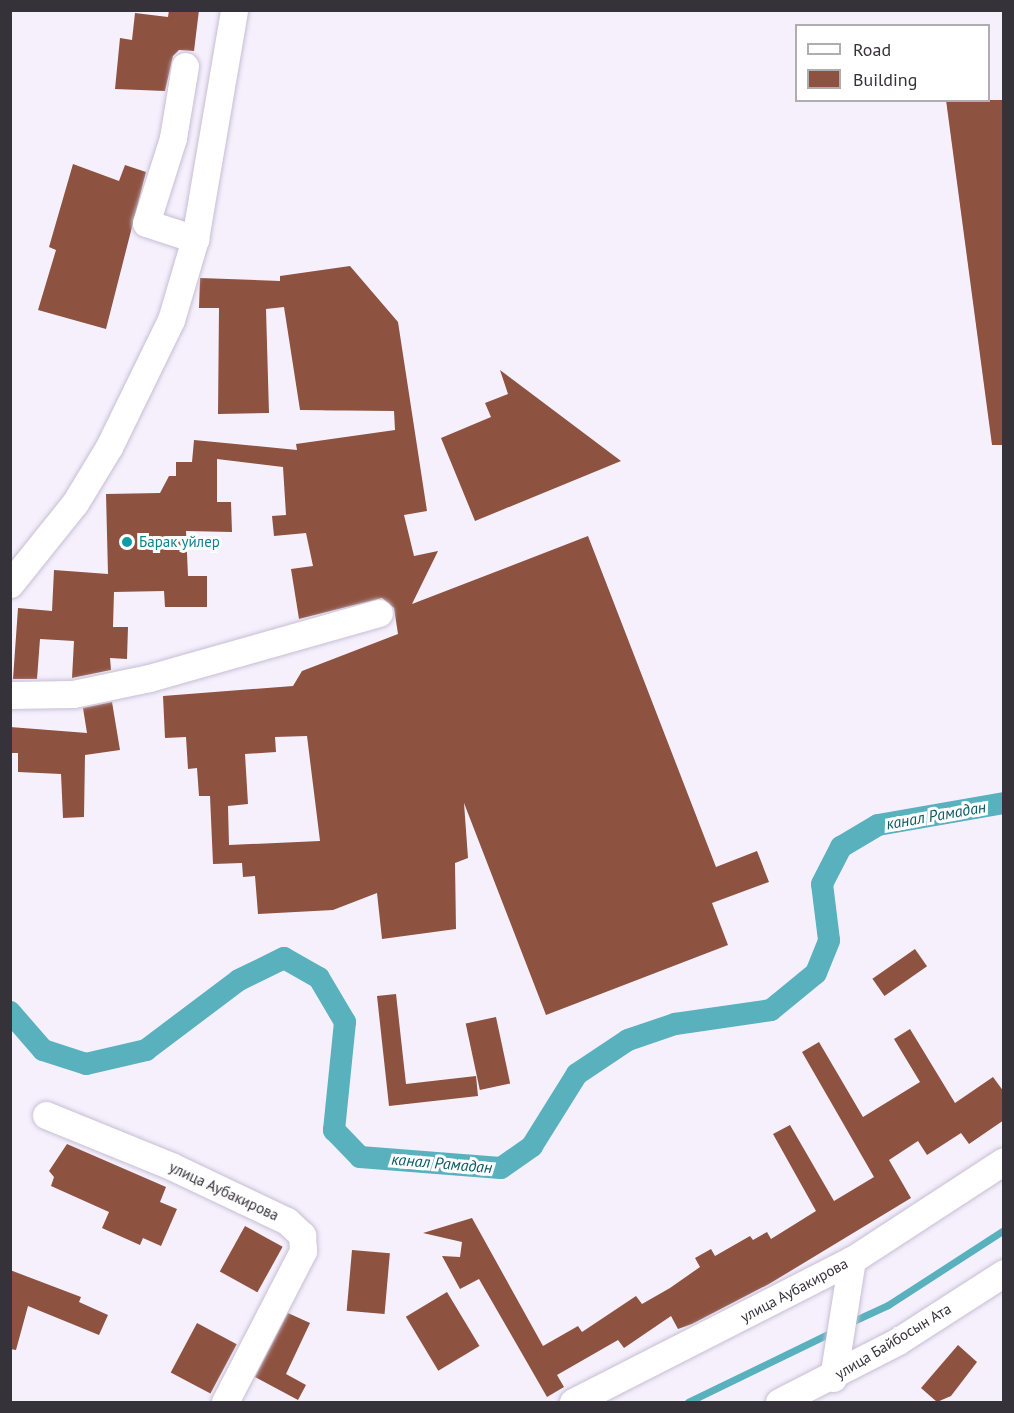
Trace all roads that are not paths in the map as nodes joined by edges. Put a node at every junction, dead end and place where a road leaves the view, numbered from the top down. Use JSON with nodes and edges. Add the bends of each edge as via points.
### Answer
{"nodes":[{"id":1,"x":234,"y":10,"type":"edge"},
{"id":2,"x":185,"y":66,"type":"dead end"},
{"id":3,"x":195,"y":239,"type":"junction"},
{"id":4,"x":10,"y":584,"type":"edge"},
{"id":5,"x":379,"y":613,"type":"dead end"},
{"id":6,"x":10,"y":695,"type":"edge"},
{"id":7,"x":46,"y":1115,"type":"dead end"},
{"id":8,"x":1004,"y":1161,"type":"edge"},
{"id":9,"x":852,"y":1260,"type":"junction"},
{"id":10,"x":1004,"y":1273,"type":"edge"},
{"id":11,"x":832,"y":1378,"type":"junction"},
{"id":12,"x":234,"y":1399,"type":"edge"},
{"id":13,"x":573,"y":1402,"type":"edge"},
{"id":14,"x":779,"y":1402,"type":"edge"}],
"edges":[{"from":1,"to":3,"type":"street"},
{"from":2,"to":3,"type":"street","via":[[173,138],[146,223]]},
{"from":3,"to":4,"type":"street","via":[[171,320],[109,447],[75,502]]},
{"from":5,"to":6,"type":"street","via":[[149,678],[73,694]]},
{"from":7,"to":12,"type":"street","name":"улица Аубакирова","via":[[171,1166],[287,1221],[302,1235],[303,1251]]},
{"from":8,"to":9,"type":"street","name":"улица Аубакирова"},
{"from":9,"to":11,"type":"street"},
{"from":9,"to":13,"type":"street","name":"улица Аубакирова"},
{"from":10,"to":11,"type":"street","name":"улица Байбосын Ата"},
{"from":11,"to":14,"type":"street","name":"улица Байбосын Ата"}]}
